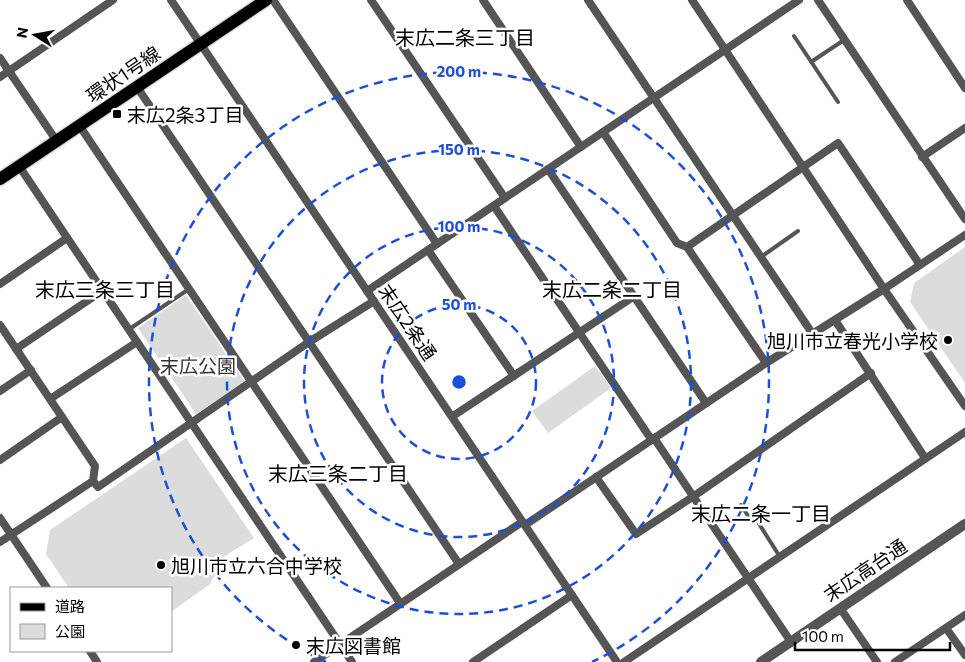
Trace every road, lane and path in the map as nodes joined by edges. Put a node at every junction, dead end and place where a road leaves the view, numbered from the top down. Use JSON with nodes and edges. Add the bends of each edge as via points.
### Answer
{"nodes":[{"id":1,"x":113,"y":0,"type":"edge"},
{"id":2,"x":171,"y":0,"type":"edge"},
{"id":3,"x":267,"y":0,"type":"edge"},
{"id":4,"x":371,"y":0,"type":"edge"},
{"id":5,"x":483,"y":0,"type":"edge"},
{"id":6,"x":588,"y":0,"type":"edge"},
{"id":7,"x":692,"y":0,"type":"edge"},
{"id":8,"x":818,"y":0,"type":"edge"},
{"id":9,"x":907,"y":0,"type":"edge"},
{"id":10,"x":794,"y":1,"type":"edge"},
{"id":11,"x":794,"y":36,"type":"dead end"},
{"id":12,"x":844,"y":40,"type":"junction"},
{"id":13,"x":202,"y":45,"type":"junction"},
{"id":14,"x":725,"y":50,"type":"junction"},
{"id":15,"x":0,"y":58,"type":"edge"},
{"id":16,"x":811,"y":62,"type":"junction"},
{"id":17,"x":9,"y":71,"type":"junction"},
{"id":18,"x":0,"y":77,"type":"edge"},
{"id":19,"x":137,"y":87,"type":"junction"},
{"id":20,"x":965,"y":88,"type":"edge"},
{"id":21,"x":654,"y":98,"type":"junction"},
{"id":22,"x":838,"y":102,"type":"dead end"},
{"id":23,"x":79,"y":126,"type":"junction"},
{"id":24,"x":965,"y":128,"type":"edge"},
{"id":25,"x":603,"y":132,"type":"junction"},
{"id":26,"x":56,"y":140,"type":"junction"},
{"id":27,"x":581,"y":147,"type":"junction"},
{"id":28,"x":922,"y":157,"type":"junction"},
{"id":29,"x":19,"y":166,"type":"junction"},
{"id":30,"x":804,"y":168,"type":"junction"},
{"id":31,"x":548,"y":169,"type":"junction"},
{"id":32,"x":0,"y":178,"type":"edge"},
{"id":33,"x":505,"y":198,"type":"junction"},
{"id":34,"x":494,"y":206,"type":"junction"},
{"id":35,"x":733,"y":215,"type":"junction"},
{"id":36,"x":965,"y":220,"type":"edge"},
{"id":37,"x":798,"y":231,"type":"dead end"},
{"id":38,"x":965,"y":235,"type":"edge"},
{"id":39,"x":67,"y":238,"type":"junction"},
{"id":40,"x":437,"y":244,"type":"junction"},
{"id":41,"x":687,"y":247,"type":"junction"},
{"id":42,"x":428,"y":250,"type":"junction"},
{"id":43,"x":761,"y":257,"type":"junction"},
{"id":44,"x":920,"y":265,"type":"junction"},
{"id":45,"x":0,"y":284,"type":"edge"},
{"id":46,"x":189,"y":289,"type":"junction"},
{"id":47,"x":884,"y":289,"type":"junction"},
{"id":48,"x":102,"y":291,"type":"junction"},
{"id":49,"x":367,"y":291,"type":"junction"},
{"id":50,"x":634,"y":297,"type":"junction"},
{"id":51,"x":374,"y":301,"type":"junction"},
{"id":52,"x":834,"y":320,"type":"junction"},
{"id":53,"x":0,"y":326,"type":"edge"},
{"id":54,"x":128,"y":330,"type":"junction"},
{"id":55,"x":579,"y":333,"type":"junction"},
{"id":56,"x":812,"y":333,"type":"junction"},
{"id":57,"x":136,"y":342,"type":"junction"},
{"id":58,"x":310,"y":342,"type":"junction"},
{"id":59,"x":16,"y":349,"type":"junction"},
{"id":60,"x":766,"y":363,"type":"junction"},
{"id":61,"x":31,"y":370,"type":"junction"},
{"id":62,"x":871,"y":373,"type":"junction"},
{"id":63,"x":514,"y":376,"type":"junction"},
{"id":64,"x":253,"y":382,"type":"junction"},
{"id":65,"x":0,"y":391,"type":"edge"},
{"id":66,"x":50,"y":400,"type":"junction"},
{"id":67,"x":706,"y":403,"type":"junction"},
{"id":68,"x":965,"y":406,"type":"edge"},
{"id":69,"x":453,"y":416,"type":"junction"},
{"id":70,"x":62,"y":417,"type":"junction"},
{"id":71,"x":191,"y":424,"type":"junction"},
{"id":72,"x":965,"y":432,"type":"edge"},
{"id":73,"x":652,"y":439,"type":"junction"},
{"id":74,"x":926,"y":458,"type":"junction"},
{"id":75,"x":0,"y":460,"type":"edge"},
{"id":76,"x":596,"y":477,"type":"junction"},
{"id":77,"x":93,"y":481,"type":"junction"},
{"id":78,"x":694,"y":496,"type":"junction"},
{"id":79,"x":741,"y":505,"type":"dead end"},
{"id":80,"x":0,"y":518,"type":"edge"},
{"id":81,"x":523,"y":523,"type":"junction"},
{"id":82,"x":965,"y":524,"type":"edge"},
{"id":83,"x":11,"y":535,"type":"junction"},
{"id":84,"x":0,"y":542,"type":"edge"},
{"id":85,"x":780,"y":557,"type":"junction"},
{"id":86,"x":459,"y":564,"type":"junction"},
{"id":87,"x":748,"y":579,"type":"junction"},
{"id":88,"x":46,"y":587,"type":"edge"},
{"id":89,"x":572,"y":595,"type":"junction"},
{"id":90,"x":400,"y":603,"type":"junction"},
{"id":91,"x":840,"y":608,"type":"junction"},
{"id":92,"x":965,"y":615,"type":"edge"},
{"id":93,"x":946,"y":628,"type":"junction"},
{"id":94,"x":791,"y":642,"type":"junction"},
{"id":95,"x":340,"y":644,"type":"junction"},
{"id":96,"x":965,"y":656,"type":"edge"},
{"id":97,"x":776,"y":658,"type":"edge"},
{"id":98,"x":314,"y":662,"type":"edge"},
{"id":99,"x":352,"y":662,"type":"edge"},
{"id":100,"x":473,"y":662,"type":"edge"},
{"id":101,"x":617,"y":662,"type":"edge"},
{"id":102,"x":624,"y":662,"type":"edge"},
{"id":103,"x":761,"y":662,"type":"edge"},
{"id":104,"x":878,"y":662,"type":"edge"},
{"id":105,"x":894,"y":662,"type":"edge"}],
"edges":[{"from":1,"to":17,"type":"street"},
{"from":2,"to":13,"type":"street","name":"末広2条通"},
{"from":3,"to":13,"type":"main road","name":"環状1号線"},
{"from":3,"to":40,"type":"street"},
{"from":4,"to":33,"type":"street"},
{"from":5,"to":27,"type":"street"},
{"from":6,"to":21,"type":"street"},
{"from":7,"to":14,"type":"street"},
{"from":8,"to":12,"type":"street"},
{"from":9,"to":20,"type":"street"},
{"from":10,"to":14,"type":"street"},
{"from":11,"to":16,"type":"lane"},
{"from":12,"to":16,"type":"lane"},
{"from":12,"to":28,"type":"street"},
{"from":13,"to":19,"type":"main road","name":"環状1号線"},
{"from":13,"to":49,"type":"street","name":"末広2条通"},
{"from":14,"to":21,"type":"street"},
{"from":14,"to":30,"type":"street"},
{"from":15,"to":17,"type":"street"},
{"from":16,"to":22,"type":"lane"},
{"from":17,"to":18,"type":"street"},
{"from":17,"to":26,"type":"street"},
{"from":19,"to":23,"type":"main road","name":"環状1号線"},
{"from":19,"to":58,"type":"street"},
{"from":21,"to":25,"type":"street"},
{"from":21,"to":35,"type":"street"},
{"from":23,"to":26,"type":"main road","name":"環状1号線"},
{"from":23,"to":46,"type":"street"},
{"from":24,"to":28,"type":"street"},
{"from":25,"to":27,"type":"street"},
{"from":25,"to":41,"type":"street","via":[[676,243]]},
{"from":26,"to":29,"type":"main road","name":"環状1号線"},
{"from":27,"to":31,"type":"street"},
{"from":28,"to":36,"type":"street"},
{"from":29,"to":32,"type":"main road","name":"環状1号線"},
{"from":29,"to":39,"type":"street"},
{"from":30,"to":35,"type":"street"},
{"from":30,"to":44,"type":"street","via":[[838,143]]},
{"from":30,"to":47,"type":"street"},
{"from":31,"to":33,"type":"street"},
{"from":31,"to":50,"type":"street"},
{"from":33,"to":34,"type":"street"},
{"from":34,"to":40,"type":"street"},
{"from":34,"to":55,"type":"street"},
{"from":35,"to":41,"type":"street"},
{"from":35,"to":43,"type":"street"},
{"from":37,"to":43,"type":"lane"},
{"from":38,"to":44,"type":"street"},
{"from":39,"to":45,"type":"street"},
{"from":39,"to":48,"type":"street"},
{"from":40,"to":42,"type":"street"},
{"from":41,"to":60,"type":"street"},
{"from":42,"to":49,"type":"street"},
{"from":42,"to":63,"type":"street"},
{"from":43,"to":56,"type":"street"},
{"from":44,"to":47,"type":"street"},
{"from":46,"to":54,"type":"lane"},
{"from":46,"to":64,"type":"street"},
{"from":47,"to":52,"type":"street"},
{"from":47,"to":68,"type":"street"},
{"from":48,"to":54,"type":"street"},
{"from":48,"to":59,"type":"street"},
{"from":49,"to":51,"type":"street","name":"末広2条通"},
{"from":50,"to":55,"type":"street"},
{"from":50,"to":67,"type":"street"},
{"from":51,"to":58,"type":"street"},
{"from":51,"to":69,"type":"street","name":"末広2条通"},
{"from":52,"to":56,"type":"street"},
{"from":52,"to":62,"type":"street"},
{"from":53,"to":59,"type":"street"},
{"from":54,"to":57,"type":"street"},
{"from":55,"to":63,"type":"street"},
{"from":55,"to":73,"type":"street"},
{"from":56,"to":60,"type":"street"},
{"from":57,"to":66,"type":"street"},
{"from":57,"to":71,"type":"street"},
{"from":58,"to":64,"type":"street"},
{"from":58,"to":86,"type":"street"},
{"from":59,"to":61,"type":"street"},
{"from":60,"to":67,"type":"street"},
{"from":61,"to":65,"type":"street"},
{"from":61,"to":66,"type":"street"},
{"from":62,"to":74,"type":"street"},
{"from":62,"to":78,"type":"street"},
{"from":63,"to":69,"type":"street"},
{"from":64,"to":71,"type":"street"},
{"from":64,"to":90,"type":"street"},
{"from":66,"to":70,"type":"street"},
{"from":67,"to":73,"type":"street"},
{"from":69,"to":81,"type":"street","name":"末広2条通"},
{"from":70,"to":75,"type":"street"},
{"from":70,"to":77,"type":"street","via":[[95,466]]},
{"from":71,"to":77,"type":"street","via":[[98,488]]},
{"from":71,"to":95,"type":"street"},
{"from":72,"to":74,"type":"street"},
{"from":73,"to":76,"type":"street"},
{"from":73,"to":78,"type":"street"},
{"from":74,"to":85,"type":"street"},
{"from":76,"to":78,"type":"street","via":[[636,534]]},
{"from":76,"to":81,"type":"street"},
{"from":77,"to":83,"type":"street"},
{"from":78,"to":87,"type":"street"},
{"from":79,"to":85,"type":"lane","via":[[752,522],[756,519]]},
{"from":80,"to":83,"type":"street"},
{"from":81,"to":86,"type":"street"},
{"from":81,"to":89,"type":"street","name":"末広2条通"},
{"from":82,"to":91,"type":"street","name":"末広高台通"},
{"from":83,"to":84,"type":"street"},
{"from":83,"to":88,"type":"street"},
{"from":85,"to":87,"type":"street"},
{"from":86,"to":90,"type":"street"},
{"from":87,"to":94,"type":"street"},
{"from":87,"to":102,"type":"street"},
{"from":89,"to":100,"type":"street"},
{"from":89,"to":101,"type":"street","name":"末広2条通"},
{"from":90,"to":95,"type":"street"},
{"from":91,"to":94,"type":"street","name":"末広高台通"},
{"from":91,"to":104,"type":"street"},
{"from":92,"to":93,"type":"street"},
{"from":93,"to":96,"type":"street"},
{"from":93,"to":105,"type":"street"},
{"from":94,"to":97,"type":"street","name":"末広高台通"},
{"from":95,"to":98,"type":"street"},
{"from":95,"to":99,"type":"street"},
{"from":97,"to":103,"type":"street","name":"末広高台通"}]}
